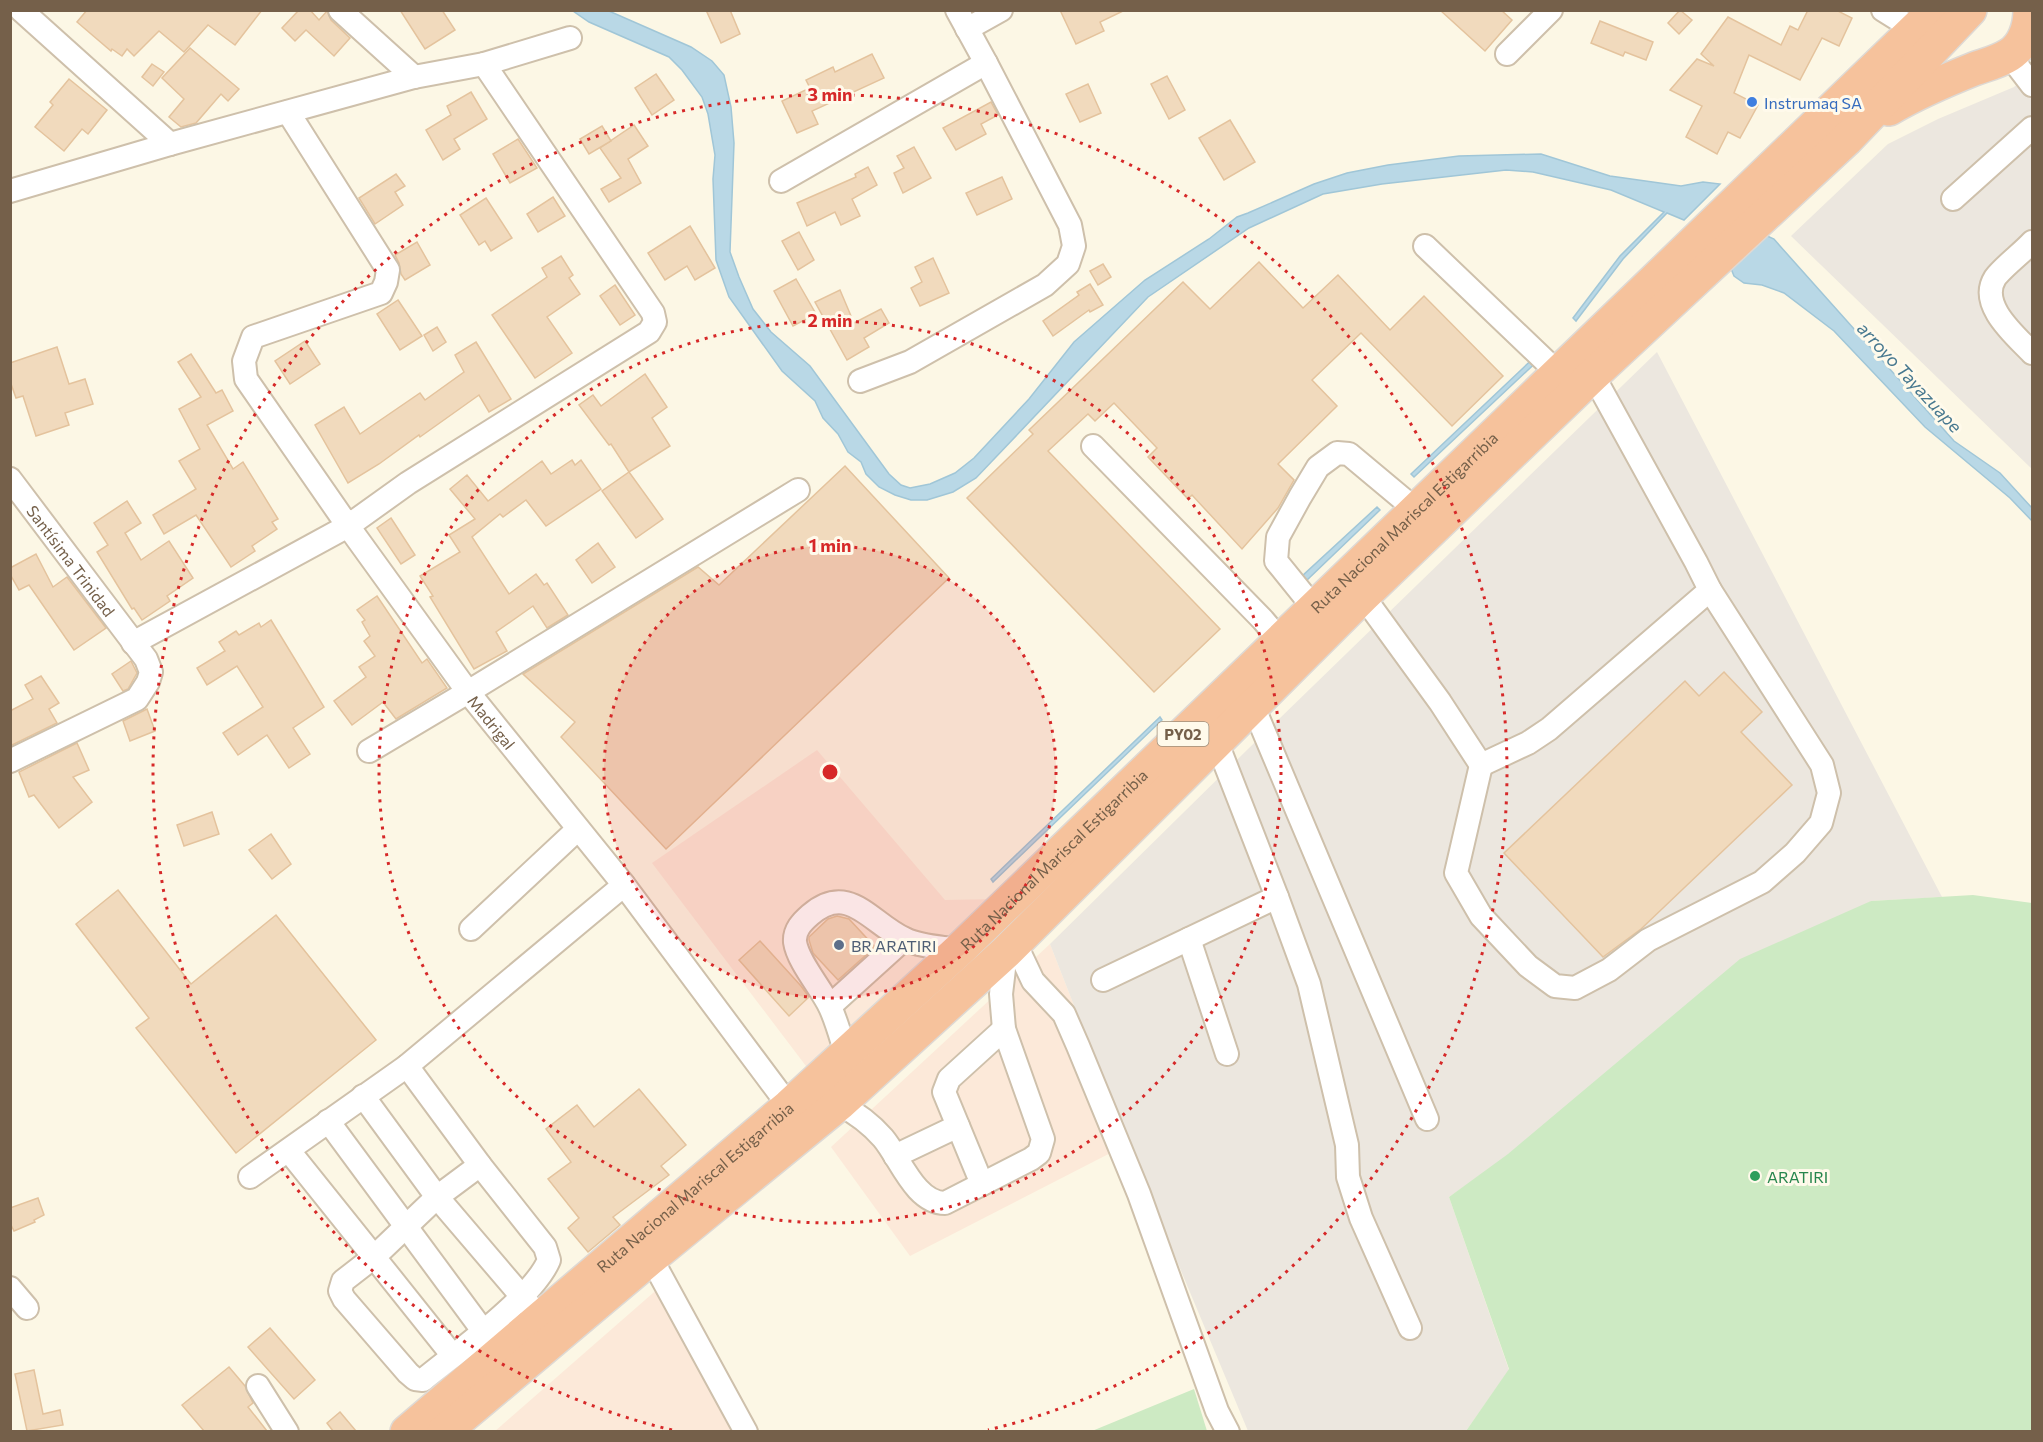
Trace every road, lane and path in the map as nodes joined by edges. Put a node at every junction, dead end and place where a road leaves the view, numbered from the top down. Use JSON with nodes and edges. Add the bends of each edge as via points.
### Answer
{"nodes":[{"id":1,"x":21,"y":10,"type":"edge"},
{"id":2,"x":340,"y":10,"type":"edge"},
{"id":3,"x":1001,"y":10,"type":"edge"},
{"id":4,"x":1551,"y":10,"type":"edge"},
{"id":5,"x":1883,"y":10,"type":"edge"},
{"id":6,"x":1970,"y":10,"type":"edge"},
{"id":7,"x":2030,"y":10,"type":"edge"},
{"id":8,"x":962,"y":20,"type":"edge"},
{"id":9,"x":1925,"y":20,"type":"edge"},
{"id":10,"x":570,"y":38,"type":"dead end"},
{"id":11,"x":1507,"y":54,"type":"dead end"},
{"id":12,"x":2009,"y":55,"type":"junction"},
{"id":13,"x":986,"y":63,"type":"junction"},
{"id":14,"x":484,"y":64,"type":"junction"},
{"id":15,"x":414,"y":77,"type":"junction"},
{"id":16,"x":2032,"y":85,"type":"edge"},
{"id":17,"x":288,"y":112,"type":"junction"},
{"id":18,"x":2032,"y":128,"type":"edge"},
{"id":19,"x":1846,"y":140,"type":"junction"},
{"id":20,"x":170,"y":144,"type":"junction"},
{"id":21,"x":781,"y":181,"type":"dead end"},
{"id":22,"x":10,"y":191,"type":"edge"},
{"id":23,"x":1953,"y":199,"type":"dead end"},
{"id":24,"x":2032,"y":242,"type":"edge"},
{"id":25,"x":1425,"y":246,"type":"dead end"},
{"id":26,"x":2032,"y":353,"type":"edge"},
{"id":27,"x":1558,"y":373,"type":"junction"},
{"id":28,"x":1593,"y":375,"type":"junction"},
{"id":29,"x":860,"y":381,"type":"dead end"},
{"id":30,"x":1093,"y":446,"type":"dead end"},
{"id":31,"x":10,"y":479,"type":"edge"},
{"id":32,"x":798,"y":490,"type":"dead end"},
{"id":33,"x":1416,"y":510,"type":"junction"},
{"id":34,"x":348,"y":526,"type":"junction"},
{"id":35,"x":1710,"y":591,"type":"junction"},
{"id":36,"x":1364,"y":597,"type":"junction"},
{"id":37,"x":1314,"y":608,"type":"junction"},
{"id":38,"x":1280,"y":640,"type":"junction"},
{"id":39,"x":133,"y":643,"type":"junction"},
{"id":40,"x":468,"y":692,"type":"junction"},
{"id":41,"x":1254,"y":706,"type":"junction"},
{"id":42,"x":1217,"y":743,"type":"junction"},
{"id":43,"x":369,"y":751,"type":"dead end"},
{"id":44,"x":10,"y":761,"type":"edge"},
{"id":45,"x":1481,"y":765,"type":"junction"},
{"id":46,"x":578,"y":828,"type":"junction"},
{"id":47,"x":624,"y":885,"type":"junction"},
{"id":48,"x":1277,"y":897,"type":"junction"},
{"id":49,"x":471,"y":929,"type":"dead end"},
{"id":50,"x":904,"y":939,"type":"junction"},
{"id":51,"x":1189,"y":939,"type":"junction"},
{"id":52,"x":1011,"y":947,"type":"junction"},
{"id":53,"x":959,"y":950,"type":"junction"},
{"id":54,"x":1103,"y":980,"type":"dead end"},
{"id":55,"x":830,"y":1006,"type":"junction"},
{"id":56,"x":1004,"y":1029,"type":"junction"},
{"id":57,"x":846,"y":1054,"type":"junction"},
{"id":58,"x":1227,"y":1054,"type":"dead end"},
{"id":59,"x":407,"y":1066,"type":"junction"},
{"id":60,"x":363,"y":1096,"type":"junction"},
{"id":61,"x":839,"y":1104,"type":"junction"},
{"id":62,"x":789,"y":1106,"type":"junction"},
{"id":63,"x":1427,"y":1119,"type":"dead end"},
{"id":64,"x":328,"y":1120,"type":"junction"},
{"id":65,"x":958,"y":1126,"type":"junction"},
{"id":66,"x":289,"y":1150,"type":"junction"},
{"id":67,"x":895,"y":1156,"type":"junction"},
{"id":68,"x":480,"y":1165,"type":"junction"},
{"id":69,"x":250,"y":1177,"type":"dead end"},
{"id":70,"x":982,"y":1184,"type":"junction"},
{"id":71,"x":437,"y":1197,"type":"junction"},
{"id":72,"x":407,"y":1225,"type":"junction"},
{"id":73,"x":645,"y":1246,"type":"junction"},
{"id":74,"x":374,"y":1257,"type":"junction"},
{"id":75,"x":10,"y":1288,"type":"edge"},
{"id":76,"x":27,"y":1308,"type":"dead end"},
{"id":77,"x":540,"y":1317,"type":"junction"},
{"id":78,"x":1410,"y":1328,"type":"dead end"},
{"id":79,"x":492,"y":1342,"type":"junction"},
{"id":80,"x":453,"y":1356,"type":"junction"},
{"id":81,"x":258,"y":1386,"type":"dead end"},
{"id":82,"x":287,"y":1431,"type":"edge"},
{"id":83,"x":407,"y":1431,"type":"edge"},
{"id":84,"x":444,"y":1431,"type":"edge"},
{"id":85,"x":746,"y":1431,"type":"edge"},
{"id":86,"x":1228,"y":1431,"type":"edge"}],
"edges":[{"from":1,"to":20,"type":"street"},
{"from":2,"to":15,"type":"street"},
{"from":3,"to":8,"type":"street"},
{"from":4,"to":11,"type":"street"},
{"from":5,"to":9,"type":"street"},
{"from":6,"to":19,"type":"highway","name":"Ruta Nacional Mariscal Estigarribia","number":"PY02"},
{"from":7,"to":12,"type":"highway","via":[[2022,43]]},
{"from":8,"to":13,"type":"street"},
{"from":9,"to":27,"type":"highway","name":"Ruta Nacional Mariscal Estigarribia","number":"PY02"},
{"from":10,"to":14,"type":"street"},
{"from":12,"to":16,"type":"street"},
{"from":12,"to":19,"type":"highway","via":[[1914,94]]},
{"from":13,"to":21,"type":"street"},
{"from":13,"to":29,"type":"street","via":[[1070,225],[1074,246],[1068,264],[1045,285],[909,362]]},
{"from":14,"to":15,"type":"street"},
{"from":14,"to":34,"type":"street","via":[[655,322],[649,332],[408,483]]},
{"from":15,"to":17,"type":"street"},
{"from":17,"to":20,"type":"street"},
{"from":17,"to":34,"type":"street","name":"Madrigal","via":[[388,270],[381,293],[253,337],[244,361],[246,379]]},
{"from":18,"to":23,"type":"street"},
{"from":19,"to":28,"type":"highway","name":"Ruta Nacional Mariscal Estigarribia","number":"PY02"},
{"from":20,"to":22,"type":"street"},
{"from":24,"to":26,"type":"street","via":[[1995,278],[1991,290],[1993,307],[2004,324]]},
{"from":25,"to":27,"type":"street"},
{"from":27,"to":33,"type":"highway","name":"Ruta Nacional Mariscal Estigarribia","number":"PY02"},
{"from":28,"to":35,"type":"street"},
{"from":28,"to":36,"type":"highway","name":"Ruta Nacional Mariscal Estigarribia","number":"PY02"},
{"from":30,"to":38,"type":"street"},
{"from":31,"to":39,"type":"street","name":"Santísima Trinidad"},
{"from":32,"to":40,"type":"street"},
{"from":33,"to":37,"type":"highway","name":"Ruta Nacional Mariscal Estigarribia","number":"PY02"},
{"from":33,"to":37,"type":"street","via":[[1349,454],[1337,453],[1318,467],[1278,537],[1276,561]]},
{"from":34,"to":39,"type":"street"},
{"from":34,"to":40,"type":"street","name":"Madrigal"},
{"from":35,"to":45,"type":"street","via":[[1549,729]]},
{"from":35,"to":45,"type":"street","via":[[1822,765],[1829,793],[1821,823],[1796,853],[1762,882],[1648,940],[1609,970],[1575,988],[1555,986],[1528,966],[1481,916],[1456,873]]},
{"from":36,"to":41,"type":"highway","name":"Ruta Nacional Mariscal Estigarribia","number":"PY02"},
{"from":36,"to":45,"type":"street"},
{"from":37,"to":38,"type":"highway","name":"Ruta Nacional Mariscal Estigarribia","number":"PY02"},
{"from":38,"to":53,"type":"highway","name":"Ruta Nacional Mariscal Estigarribia","number":"PY02"},
{"from":39,"to":44,"type":"street","name":"Santísima Trinidad","via":[[151,672],[137,699]]},
{"from":40,"to":43,"type":"street"},
{"from":40,"to":46,"type":"street","name":"Madrigal"},
{"from":41,"to":42,"type":"highway","name":"Ruta Nacional Mariscal Estigarribia","number":"PY02"},
{"from":41,"to":63,"type":"street"},
{"from":42,"to":48,"type":"street"},
{"from":42,"to":52,"type":"highway","name":"Ruta Nacional Mariscal Estigarribia","number":"PY02"},
{"from":46,"to":47,"type":"street","name":"Madrigal"},
{"from":46,"to":49,"type":"street"},
{"from":47,"to":59,"type":"street"},
{"from":47,"to":62,"type":"street","name":"Madrigal"},
{"from":48,"to":51,"type":"street"},
{"from":48,"to":78,"type":"street","via":[[1310,984],[1347,1145],[1348,1177],[1361,1218]]},
{"from":50,"to":53,"type":"street"},
{"from":50,"to":55,"type":"street"},
{"from":50,"to":55,"type":"street","via":[[858,908],[840,902],[831,901],[805,919],[795,942]]},
{"from":51,"to":54,"type":"street"},
{"from":51,"to":58,"type":"street"},
{"from":52,"to":56,"type":"street","via":[[1001,993]]},
{"from":52,"to":61,"type":"highway","name":"Ruta Nacional Mariscal Estigarribia","number":"PY02"},
{"from":52,"to":86,"type":"street","via":[[1033,981],[1064,1014],[1139,1194],[1217,1411]]},
{"from":53,"to":57,"type":"highway","name":"Ruta Nacional Mariscal Estigarribia","number":"PY02"},
{"from":55,"to":57,"type":"street"},
{"from":56,"to":65,"type":"street","via":[[944,1088]]},
{"from":56,"to":70,"type":"street","via":[[1043,1139],[1042,1147],[1031,1159]]},
{"from":57,"to":62,"type":"highway","name":"Ruta Nacional Mariscal Estigarribia","number":"PY02"},
{"from":59,"to":60,"type":"street"},
{"from":59,"to":68,"type":"street"},
{"from":60,"to":64,"type":"street"},
{"from":60,"to":71,"type":"street"},
{"from":61,"to":67,"type":"street","via":[[872,1126]]},
{"from":61,"to":73,"type":"highway","name":"Ruta Nacional Mariscal Estigarribia","number":"PY02"},
{"from":62,"to":73,"type":"highway","name":"Ruta Nacional Mariscal Estigarribia","number":"PY02"},
{"from":64,"to":66,"type":"street"},
{"from":64,"to":72,"type":"street"},
{"from":65,"to":67,"type":"street"},
{"from":65,"to":70,"type":"street"},
{"from":66,"to":69,"type":"street"},
{"from":66,"to":74,"type":"street"},
{"from":67,"to":70,"type":"street","via":[[930,1201],[945,1203]]},
{"from":68,"to":71,"type":"street"},
{"from":68,"to":77,"type":"street","via":[[545,1247],[549,1260]]},
{"from":71,"to":72,"type":"street"},
{"from":71,"to":77,"type":"street"},
{"from":72,"to":74,"type":"street"},
{"from":72,"to":79,"type":"street"},
{"from":73,"to":77,"type":"highway","name":"Ruta Nacional Mariscal Estigarribia","number":"PY02"},
{"from":73,"to":85,"type":"street"},
{"from":74,"to":80,"type":"street"},
{"from":74,"to":80,"type":"street","via":[[344,1281],[340,1291],[344,1299],[415,1379],[423,1380]]},
{"from":75,"to":76,"type":"street"},
{"from":77,"to":79,"type":"highway","name":"Ruta Nacional Mariscal Estigarribia","number":"PY02"},
{"from":77,"to":84,"type":"highway","name":"Ruta Nacional Mariscal Estigarribia","number":"PY02"},
{"from":79,"to":80,"type":"street"},
{"from":79,"to":83,"type":"highway","name":"Ruta Nacional Mariscal Estigarribia","number":"PY02"},
{"from":81,"to":82,"type":"street"}]}
